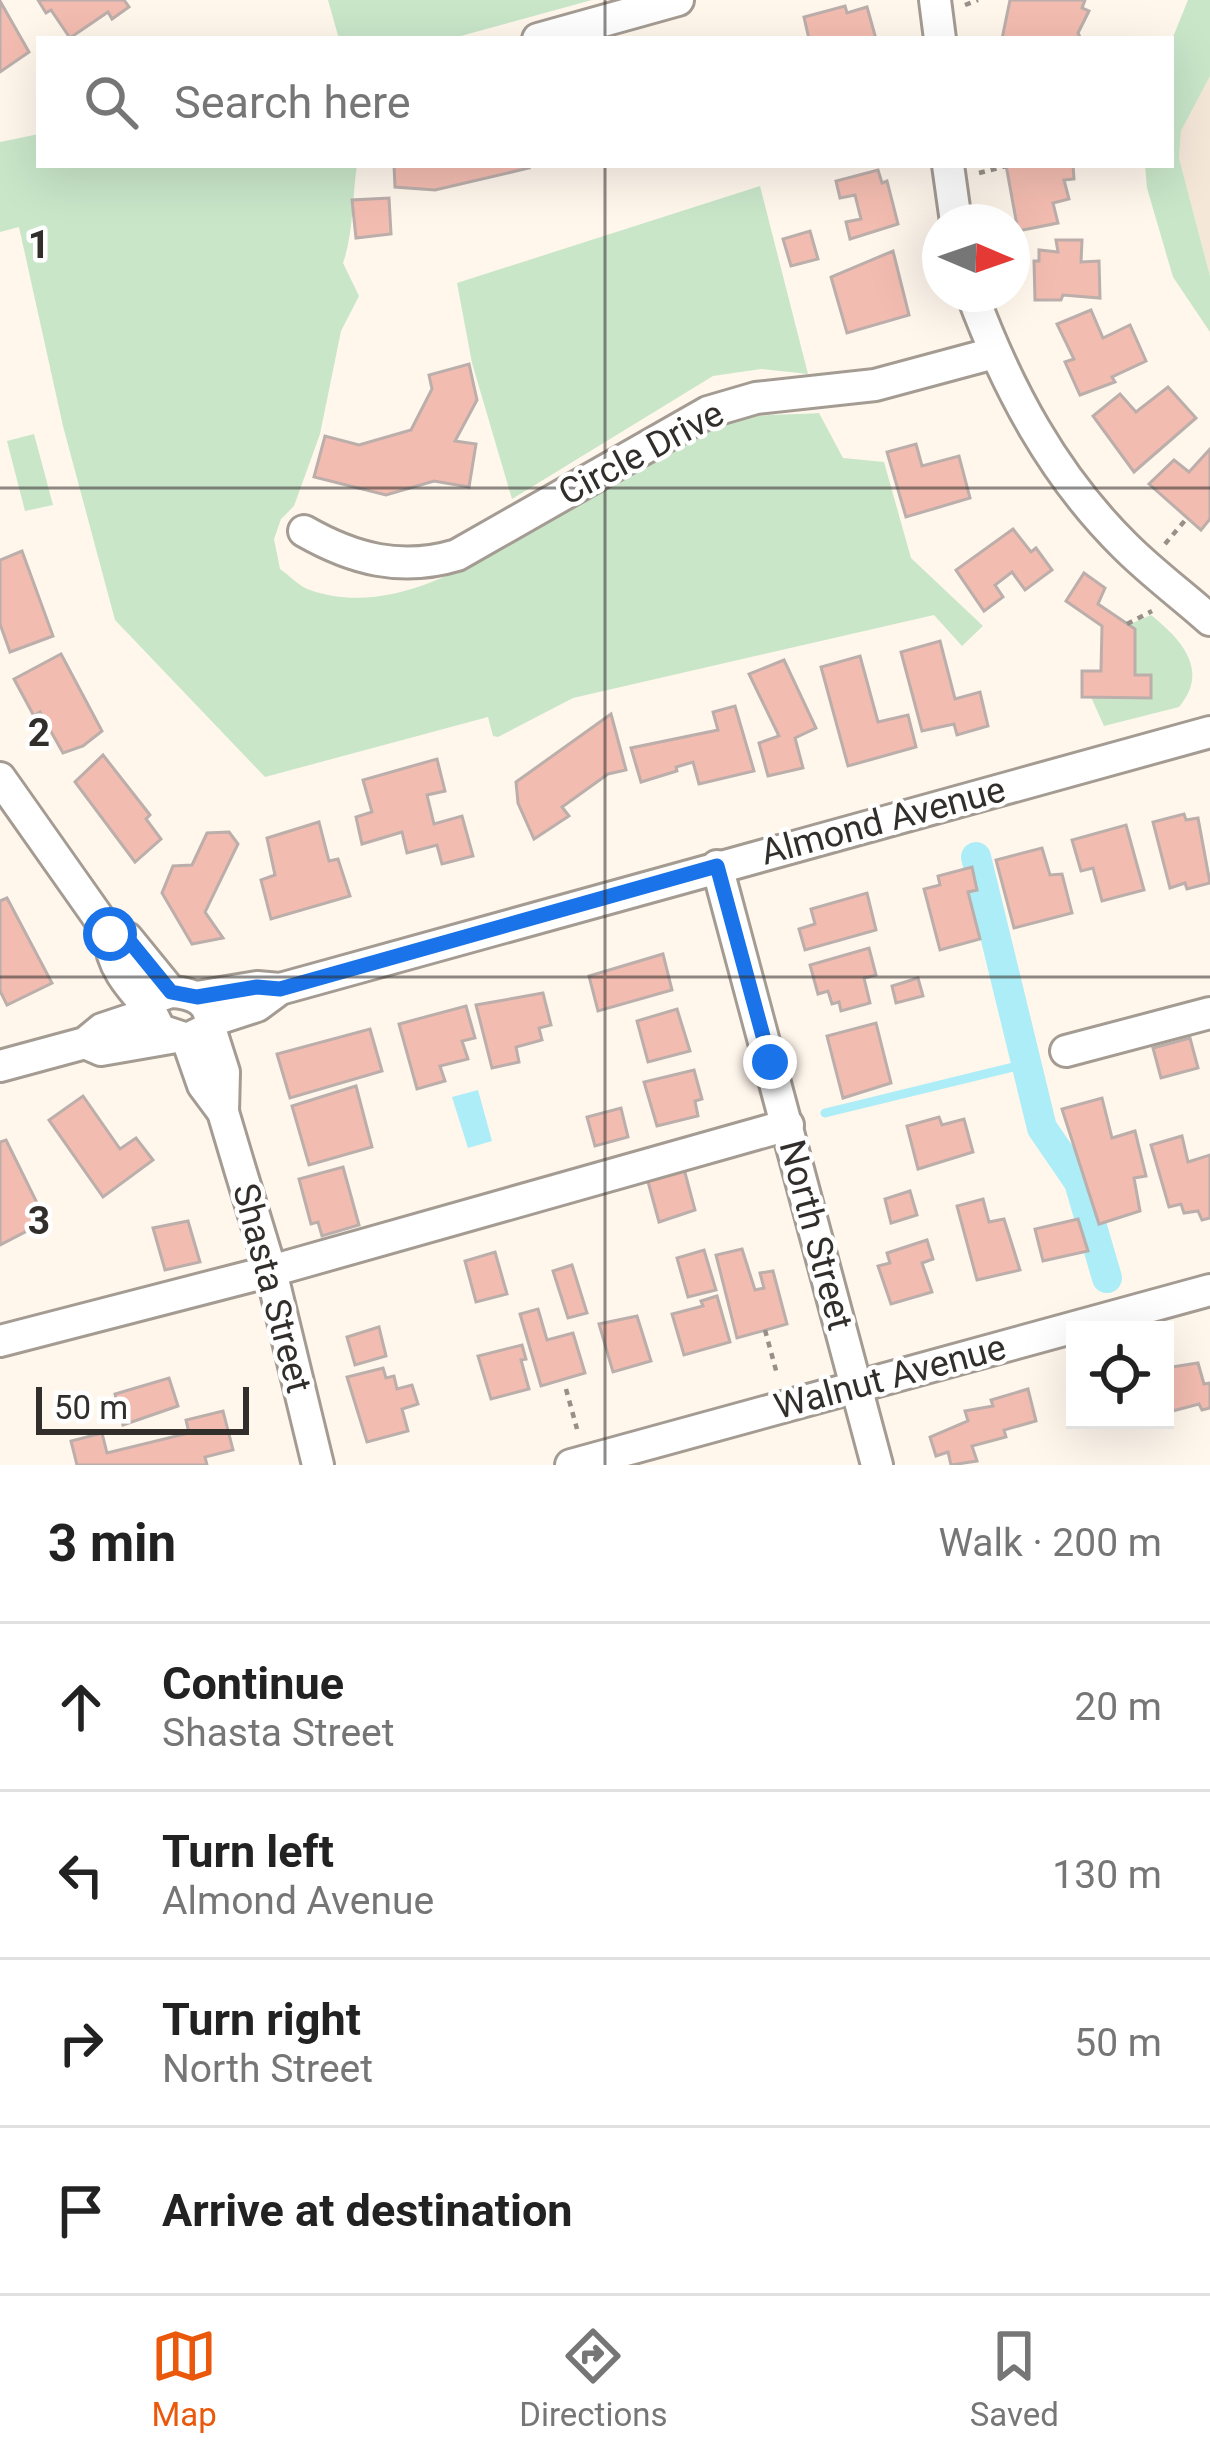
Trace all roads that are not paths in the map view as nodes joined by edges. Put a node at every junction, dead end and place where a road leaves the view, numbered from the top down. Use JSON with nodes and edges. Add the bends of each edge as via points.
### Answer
{"nodes":[{"id":1,"x":678,"y":0,"type":"edge"},
{"id":2,"x":950,"y":2,"type":"edge"},
{"id":3,"x":549,"y":36,"type":"edge"},
{"id":4,"x":941,"y":36,"type":"edge"},
{"id":5,"x":948,"y":168,"type":"edge"},
{"id":6,"x":953,"y":204,"type":"edge"},
{"id":7,"x":979,"y":312,"type":"edge"},
{"id":8,"x":994,"y":353,"type":"junction"},
{"id":9,"x":304,"y":531,"type":"dead end"},
{"id":10,"x":1210,"y":620,"type":"edge"},
{"id":11,"x":1210,"y":732,"type":"edge"},
{"id":12,"x":0,"y":778,"type":"edge"},
{"id":13,"x":717,"y":866,"type":"junction"},
{"id":14,"x":280,"y":989,"type":"junction"},
{"id":15,"x":1210,"y":1013,"type":"edge"},
{"id":16,"x":186,"y":1021,"type":"junction"},
{"id":17,"x":1066,"y":1051,"type":"dead end"},
{"id":18,"x":0,"y":1066,"type":"edge"},
{"id":19,"x":788,"y":1125,"type":"junction"},
{"id":20,"x":272,"y":1271,"type":"junction"},
{"id":21,"x":1210,"y":1289,"type":"edge"},
{"id":22,"x":0,"y":1341,"type":"edge"},
{"id":23,"x":855,"y":1387,"type":"junction"},
{"id":24,"x":318,"y":1465,"type":"edge"},
{"id":25,"x":571,"y":1465,"type":"edge"},
{"id":26,"x":877,"y":1465,"type":"edge"}],
"edges":[{"from":1,"to":3,"type":"street"},
{"from":2,"to":4,"type":"street"},
{"from":5,"to":6,"type":"street"},
{"from":7,"to":8,"type":"street"},
{"from":8,"to":9,"type":"street","name":"Circle Drive","via":[[875,385],[756,398],[708,412],[442,560],[376,562]]},
{"from":8,"to":10,"type":"street","via":[[1080,496]]},
{"from":11,"to":13,"type":"street","name":"Almond Avenue"},
{"from":12,"to":16,"type":"street","name":"Shasta Street","via":[[110,934],[109,952]]},
{"from":13,"to":14,"type":"street","name":"Almond Avenue"},
{"from":13,"to":19,"type":"street","name":"North Street"},
{"from":14,"to":16,"type":"street","name":"Almond Avenue","via":[[257,987]]},
{"from":14,"to":16,"type":"street","name":"Almond Avenue","via":[[228,1032]]},
{"from":15,"to":17,"type":"street"},
{"from":16,"to":18,"type":"street","name":"Almond Avenue","via":[[102,1029],[85,1043]]},
{"from":16,"to":20,"type":"street","name":"Shasta Street"},
{"from":19,"to":20,"type":"street"},
{"from":19,"to":23,"type":"street","name":"North Street"},
{"from":20,"to":22,"type":"street"},
{"from":20,"to":24,"type":"street","name":"Shasta Street"},
{"from":21,"to":23,"type":"street","name":"Walnut Avenue"},
{"from":23,"to":25,"type":"street","name":"Walnut Avenue"},
{"from":23,"to":26,"type":"street","name":"North Street"}]}
